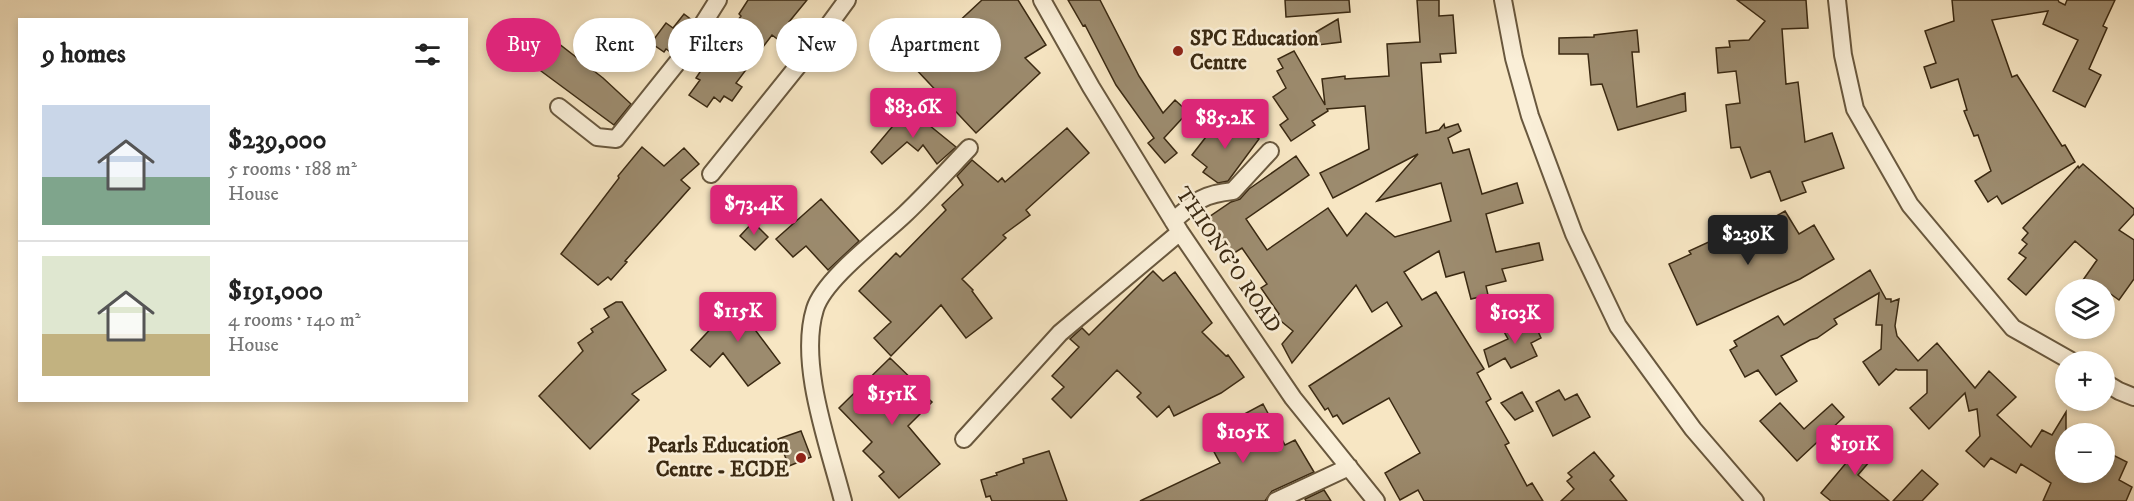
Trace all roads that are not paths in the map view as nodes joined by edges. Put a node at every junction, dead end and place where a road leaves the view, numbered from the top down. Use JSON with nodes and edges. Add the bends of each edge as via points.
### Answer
{"nodes":[{"id":1,"x":718,"y":0,"type":"edge"},
{"id":2,"x":847,"y":0,"type":"edge"},
{"id":3,"x":1042,"y":0,"type":"edge"},
{"id":4,"x":1503,"y":0,"type":"edge"},
{"id":5,"x":1837,"y":0,"type":"edge"},
{"id":6,"x":559,"y":106,"type":"dead end"},
{"id":7,"x":969,"y":148,"type":"dead end"},
{"id":8,"x":1270,"y":151,"type":"dead end"},
{"id":9,"x":711,"y":174,"type":"dead end"},
{"id":10,"x":1176,"y":226,"type":"junction"},
{"id":11,"x":2055,"y":352,"type":"edge"},
{"id":12,"x":2115,"y":388,"type":"edge"},
{"id":13,"x":2134,"y":397,"type":"edge"},
{"id":14,"x":964,"y":439,"type":"dead end"},
{"id":15,"x":1349,"y":467,"type":"junction"},
{"id":16,"x":843,"y":501,"type":"edge"},
{"id":17,"x":1276,"y":501,"type":"edge"},
{"id":18,"x":1376,"y":501,"type":"edge"},
{"id":19,"x":1755,"y":501,"type":"edge"}],
"edges":[{"from":1,"to":6,"type":"street","via":[[684,54],[616,139],[597,137]]},
{"from":2,"to":9,"type":"street"},
{"from":3,"to":10,"type":"street","name":"THIONG'O ROAD"},
{"from":4,"to":19,"type":"street","via":[[1530,116],[1574,234],[1618,326],[1693,429]]},
{"from":5,"to":11,"type":"street","via":[[1843,55],[1855,109],[1910,205],[2013,328]]},
{"from":7,"to":16,"type":"street","via":[[828,285],[815,308],[810,335],[813,385]]},
{"from":8,"to":10,"type":"street","via":[[1233,191],[1195,202]]},
{"from":10,"to":14,"type":"street","via":[[1060,333]]},
{"from":10,"to":15,"type":"street","name":"THIONG'O ROAD","via":[[1293,398]]},
{"from":12,"to":13,"type":"street"},
{"from":15,"to":17,"type":"street"},
{"from":15,"to":18,"type":"street","name":"THIONG'O ROAD"}]}
